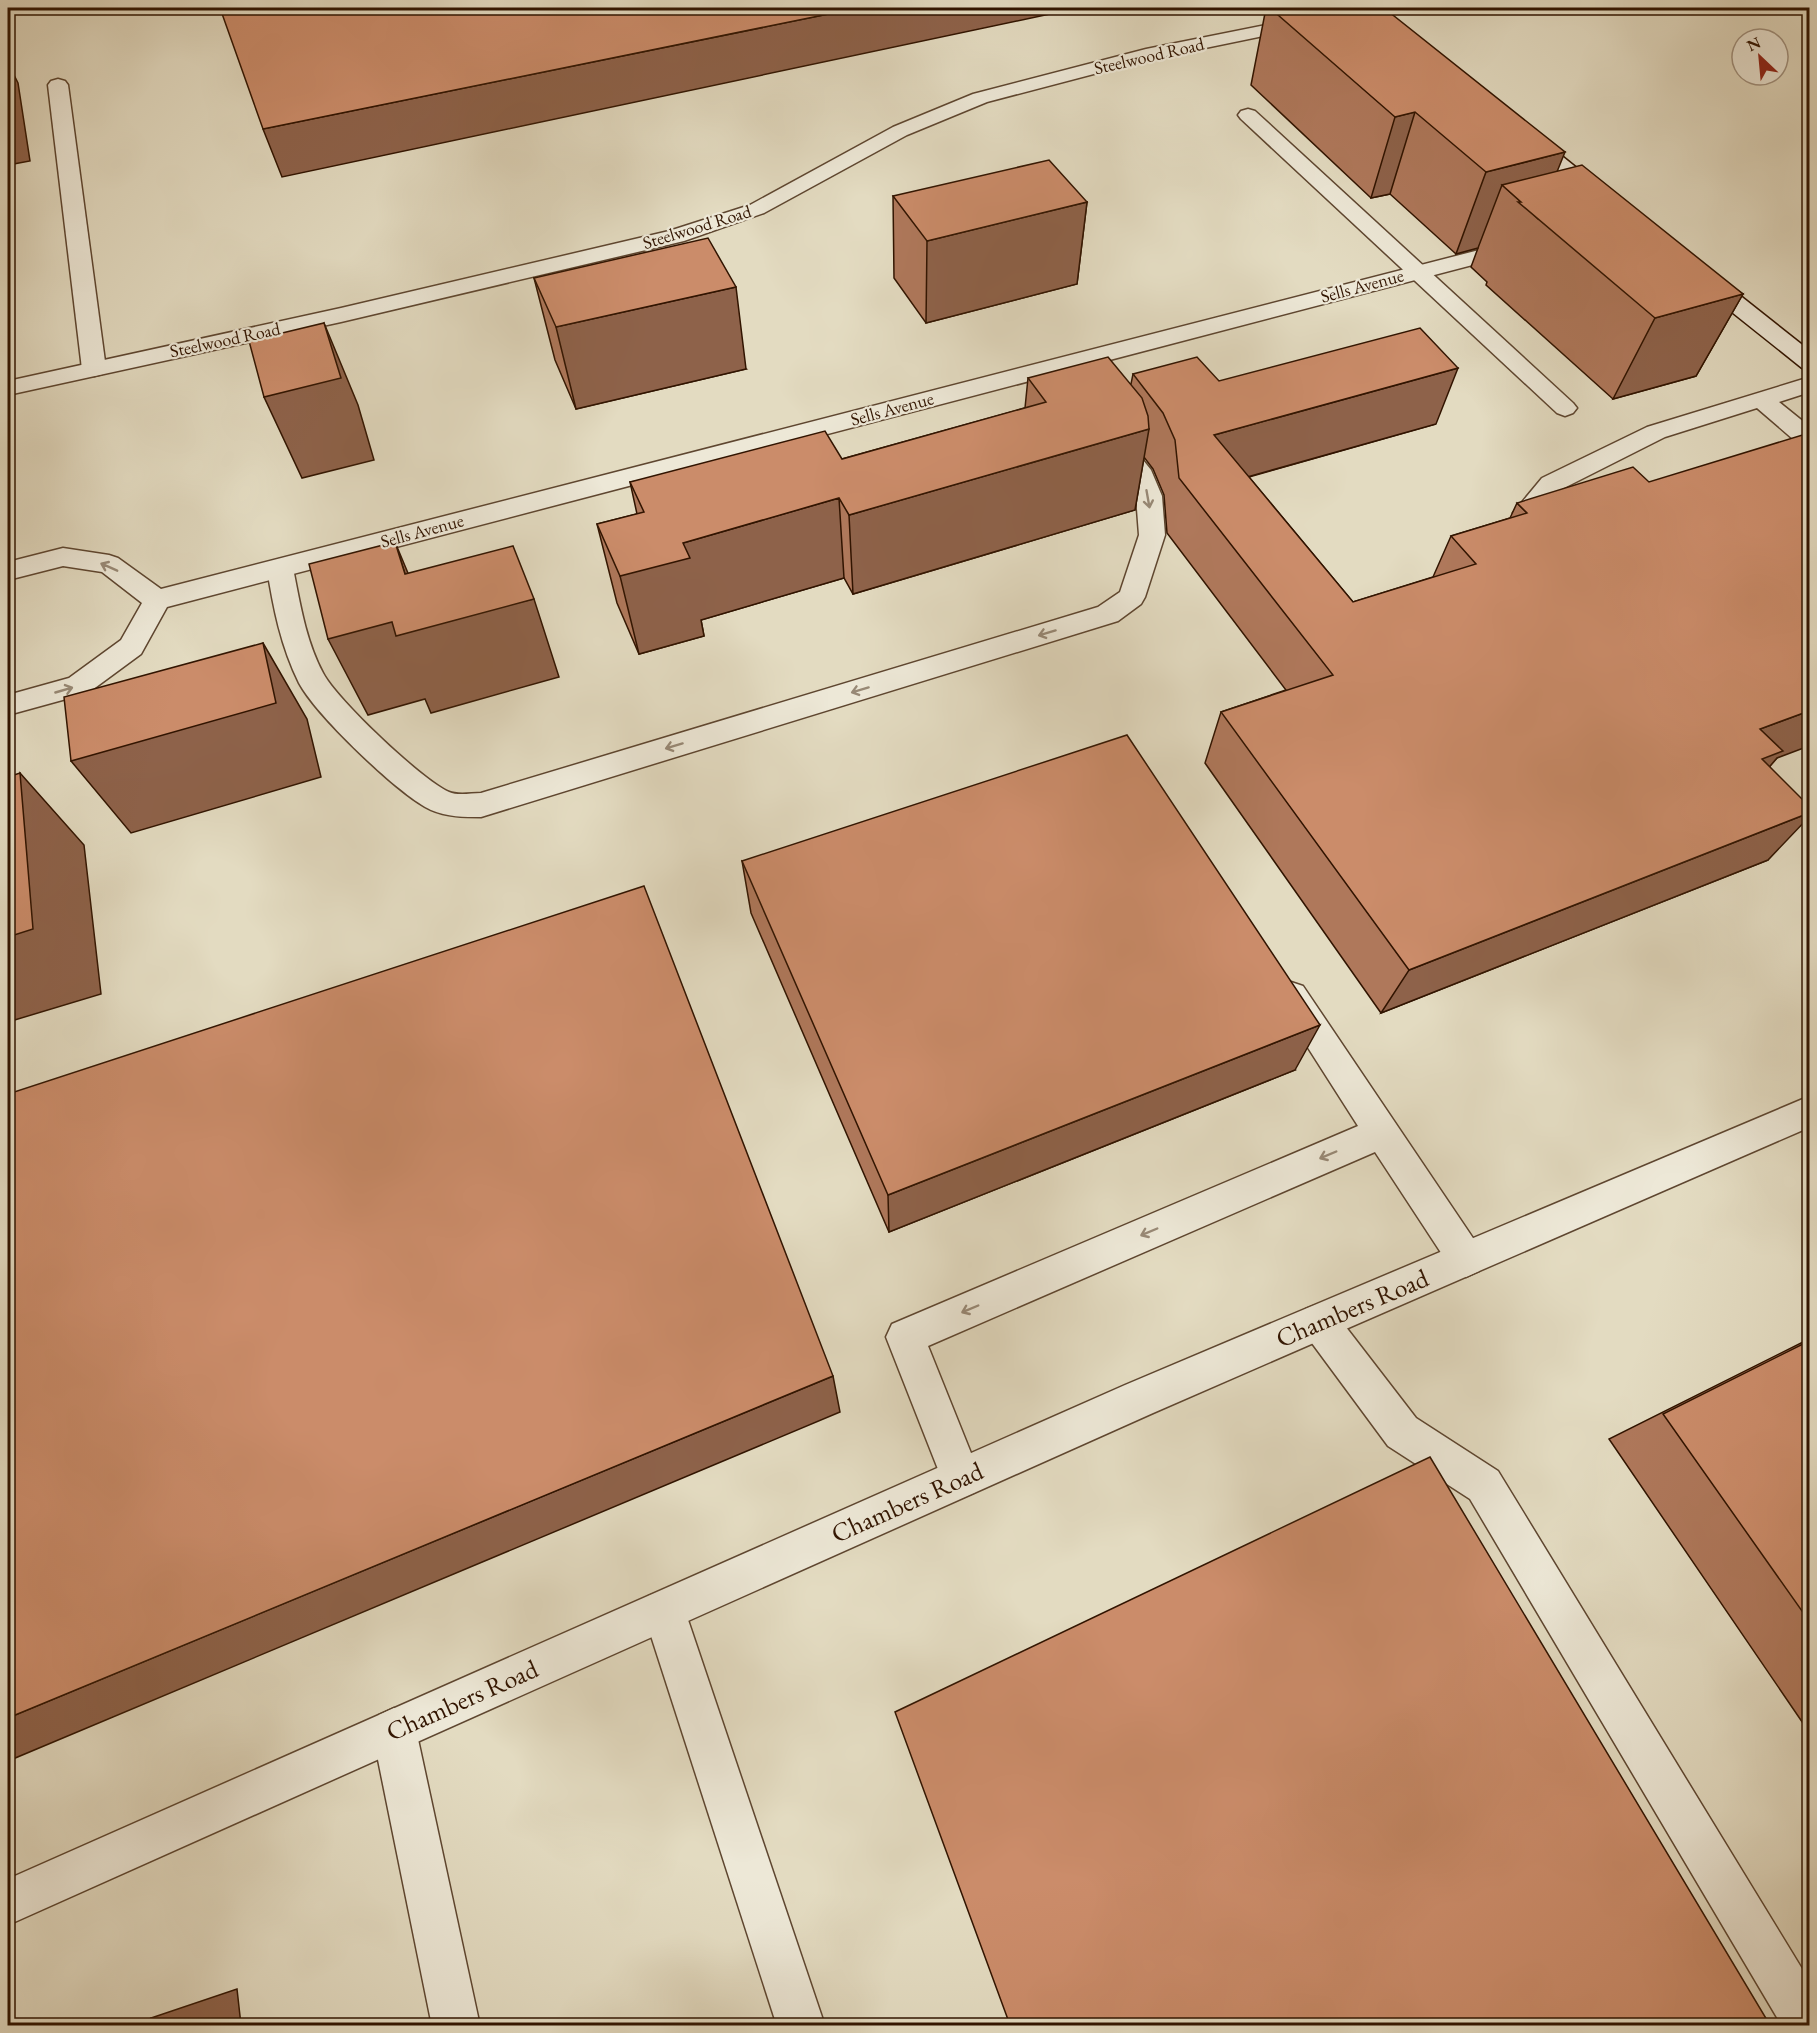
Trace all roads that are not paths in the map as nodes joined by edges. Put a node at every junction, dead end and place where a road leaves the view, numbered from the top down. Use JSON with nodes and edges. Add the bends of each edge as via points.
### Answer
{"nodes":[{"id":1,"x":1323,"y":19,"type":"edge"},
{"id":2,"x":58,"y":85,"type":"dead end"},
{"id":3,"x":1248,"y":115,"type":"dead end"},
{"id":4,"x":1508,"y":123,"type":"edge"},
{"id":5,"x":1618,"y":211,"type":"edge"},
{"id":6,"x":1541,"y":240,"type":"edge"},
{"id":7,"x":1683,"y":262,"type":"edge"},
{"id":8,"x":1417,"y":272,"type":"junction"},
{"id":9,"x":1809,"y":363,"type":"edge"},
{"id":10,"x":94,"y":369,"type":"junction"},
{"id":11,"x":1809,"y":384,"type":"edge"},
{"id":12,"x":8,"y":388,"type":"edge"},
{"id":13,"x":1761,"y":399,"type":"junction"},
{"id":14,"x":1565,"y":408,"type":"dead end"},
{"id":15,"x":1099,"y":421,"type":"edge"},
{"id":16,"x":1809,"y":440,"type":"edge"},
{"id":17,"x":1526,"y":513,"type":"edge"},
{"id":18,"x":280,"y":568,"type":"junction"},
{"id":19,"x":8,"y":571,"type":"edge"},
{"id":20,"x":157,"y":600,"type":"junction"},
{"id":21,"x":8,"y":705,"type":"edge"},
{"id":22,"x":1277,"y":975,"type":"edge"},
{"id":23,"x":1809,"y":1112,"type":"edge"},
{"id":24,"x":1382,"y":1132,"type":"junction"},
{"id":25,"x":1466,"y":1259,"type":"junction"},
{"id":26,"x":1319,"y":1322,"type":"junction"},
{"id":27,"x":961,"y":1478,"type":"junction"},
{"id":28,"x":664,"y":1611,"type":"junction"},
{"id":29,"x":394,"y":1730,"type":"junction"},
{"id":30,"x":8,"y":1902,"type":"edge"},
{"id":31,"x":456,"y":2025,"type":"edge"},
{"id":32,"x":801,"y":2025,"type":"edge"},
{"id":33,"x":1809,"y":2025,"type":"edge"}],
"edges":[{"from":1,"to":10,"type":"street","name":"Steelwood Road","via":[[1146,55],[980,98],[900,131],[757,209],[676,236]]},
{"from":2,"to":10,"type":"street"},
{"from":3,"to":8,"type":"street"},
{"from":4,"to":5,"type":"street"},
{"from":6,"to":8,"type":"street","name":"Sells Avenue"},
{"from":7,"to":9,"type":"street"},
{"from":8,"to":14,"type":"street"},
{"from":8,"to":18,"type":"street","name":"Sells Avenue","via":[[1063,375]]},
{"from":10,"to":12,"type":"street","name":"Steelwood Road"},
{"from":11,"to":13,"type":"street"},
{"from":13,"to":16,"type":"street"},
{"from":13,"to":17,"type":"street","via":[[1656,432],[1610,453],[1551,484]]},
{"from":15,"to":18,"type":"street","one_way":true,"via":[[1142,476],[1149,496],[1152,535],[1131,597],[1108,614],[481,805],[455,805],[421,788],[329,705],[314,683],[292,633]]},
{"from":18,"to":20,"type":"street","name":"Sells Avenue"},
{"from":20,"to":19,"type":"street","one_way":true,"via":[[109,564],[63,557]]},
{"from":21,"to":20,"type":"street","one_way":true,"via":[[78,686],[131,647]]},
{"from":22,"to":24,"type":"street"},
{"from":23,"to":25,"type":"street","name":"Chambers Road"},
{"from":24,"to":25,"type":"street"},
{"from":24,"to":27,"type":"street","one_way":true,"via":[[905,1336]]},
{"from":25,"to":26,"type":"street","name":"Chambers Road"},
{"from":26,"to":27,"type":"street","name":"Chambers Road"},
{"from":26,"to":33,"type":"street","via":[[1402,1432],[1484,1485]]},
{"from":27,"to":28,"type":"street","name":"Chambers Road"},
{"from":28,"to":29,"type":"street","name":"Chambers Road"},
{"from":28,"to":32,"type":"street"},
{"from":29,"to":30,"type":"street","name":"Chambers Road"},
{"from":29,"to":31,"type":"street"}]}
